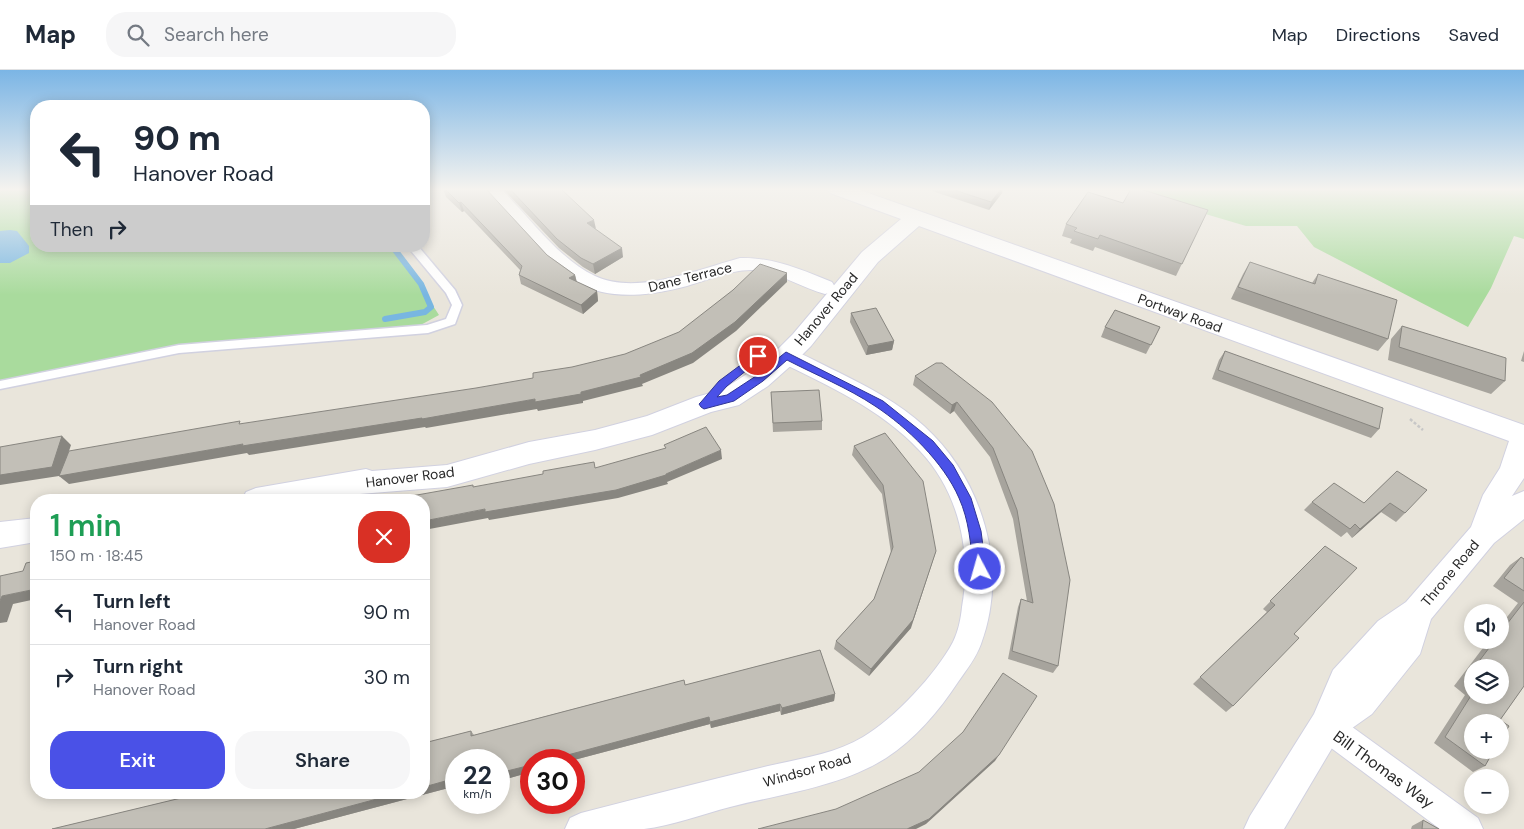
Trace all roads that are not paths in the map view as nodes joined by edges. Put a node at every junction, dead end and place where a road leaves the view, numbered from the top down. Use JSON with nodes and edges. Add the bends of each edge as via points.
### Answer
{"nodes":[{"id":1,"x":527,"y":224,"type":"edge"},
{"id":2,"x":876,"y":224,"type":"edge"},
{"id":3,"x":908,"y":224,"type":"edge"},
{"id":4,"x":933,"y":224,"type":"edge"},
{"id":5,"x":417,"y":252,"type":"edge"},
{"id":6,"x":832,"y":290,"type":"junction"},
{"id":7,"x":778,"y":351,"type":"junction"},
{"id":8,"x":0,"y":385,"type":"edge"},
{"id":9,"x":1524,"y":436,"type":"edge"},
{"id":10,"x":291,"y":494,"type":"edge"},
{"id":11,"x":1524,"y":503,"type":"edge"},
{"id":12,"x":30,"y":531,"type":"edge"},
{"id":13,"x":1483,"y":534,"type":"junction"},
{"id":14,"x":0,"y":535,"type":"edge"},
{"id":15,"x":30,"y":547,"type":"edge"},
{"id":16,"x":0,"y":550,"type":"edge"},
{"id":17,"x":1326,"y":726,"type":"junction"},
{"id":18,"x":581,"y":829,"type":"edge"},
{"id":19,"x":1263,"y":829,"type":"edge"},
{"id":20,"x":1467,"y":829,"type":"edge"}],
"edges":[{"from":1,"to":6,"type":"street","name":"Dane Terrace","via":[[573,272],[590,282],[631,290],[653,288],[753,263],[766,264]]},
{"from":2,"to":6,"type":"street","name":"Hanover Road"},
{"from":3,"to":6,"type":"street","name":"Hanover Road"},
{"from":4,"to":9,"type":"street","name":"Portway Road"},
{"from":5,"to":8,"type":"lane","via":[[451,292],[457,305],[451,321],[428,329],[179,350]]},
{"from":6,"to":7,"type":"street","name":"Hanover Road","via":[[802,340]]},
{"from":7,"to":10,"type":"street","name":"Hanover Road","via":[[760,379],[730,398],[704,404],[652,425],[529,453],[447,476],[349,484]]},
{"from":7,"to":18,"type":"street","name":"Windsor Road","via":[[879,403],[929,444],[949,468],[968,506],[980,569],[976,606],[966,645],[941,684],[908,721],[873,749],[830,766]]},
{"from":9,"to":13,"type":"street","name":"Throne Road","via":[[1513,472],[1497,495]]},
{"from":11,"to":13,"type":"street","name":"Throne Road"},
{"from":12,"to":14,"type":"street"},
{"from":13,"to":17,"type":"street","name":"Throne Road","via":[[1417,612],[1408,643],[1360,702]]},
{"from":15,"to":16,"type":"street"},
{"from":17,"to":19,"type":"street","name":"Throne Road"},
{"from":17,"to":20,"type":"street","name":"Bill Thomas Way"}]}
